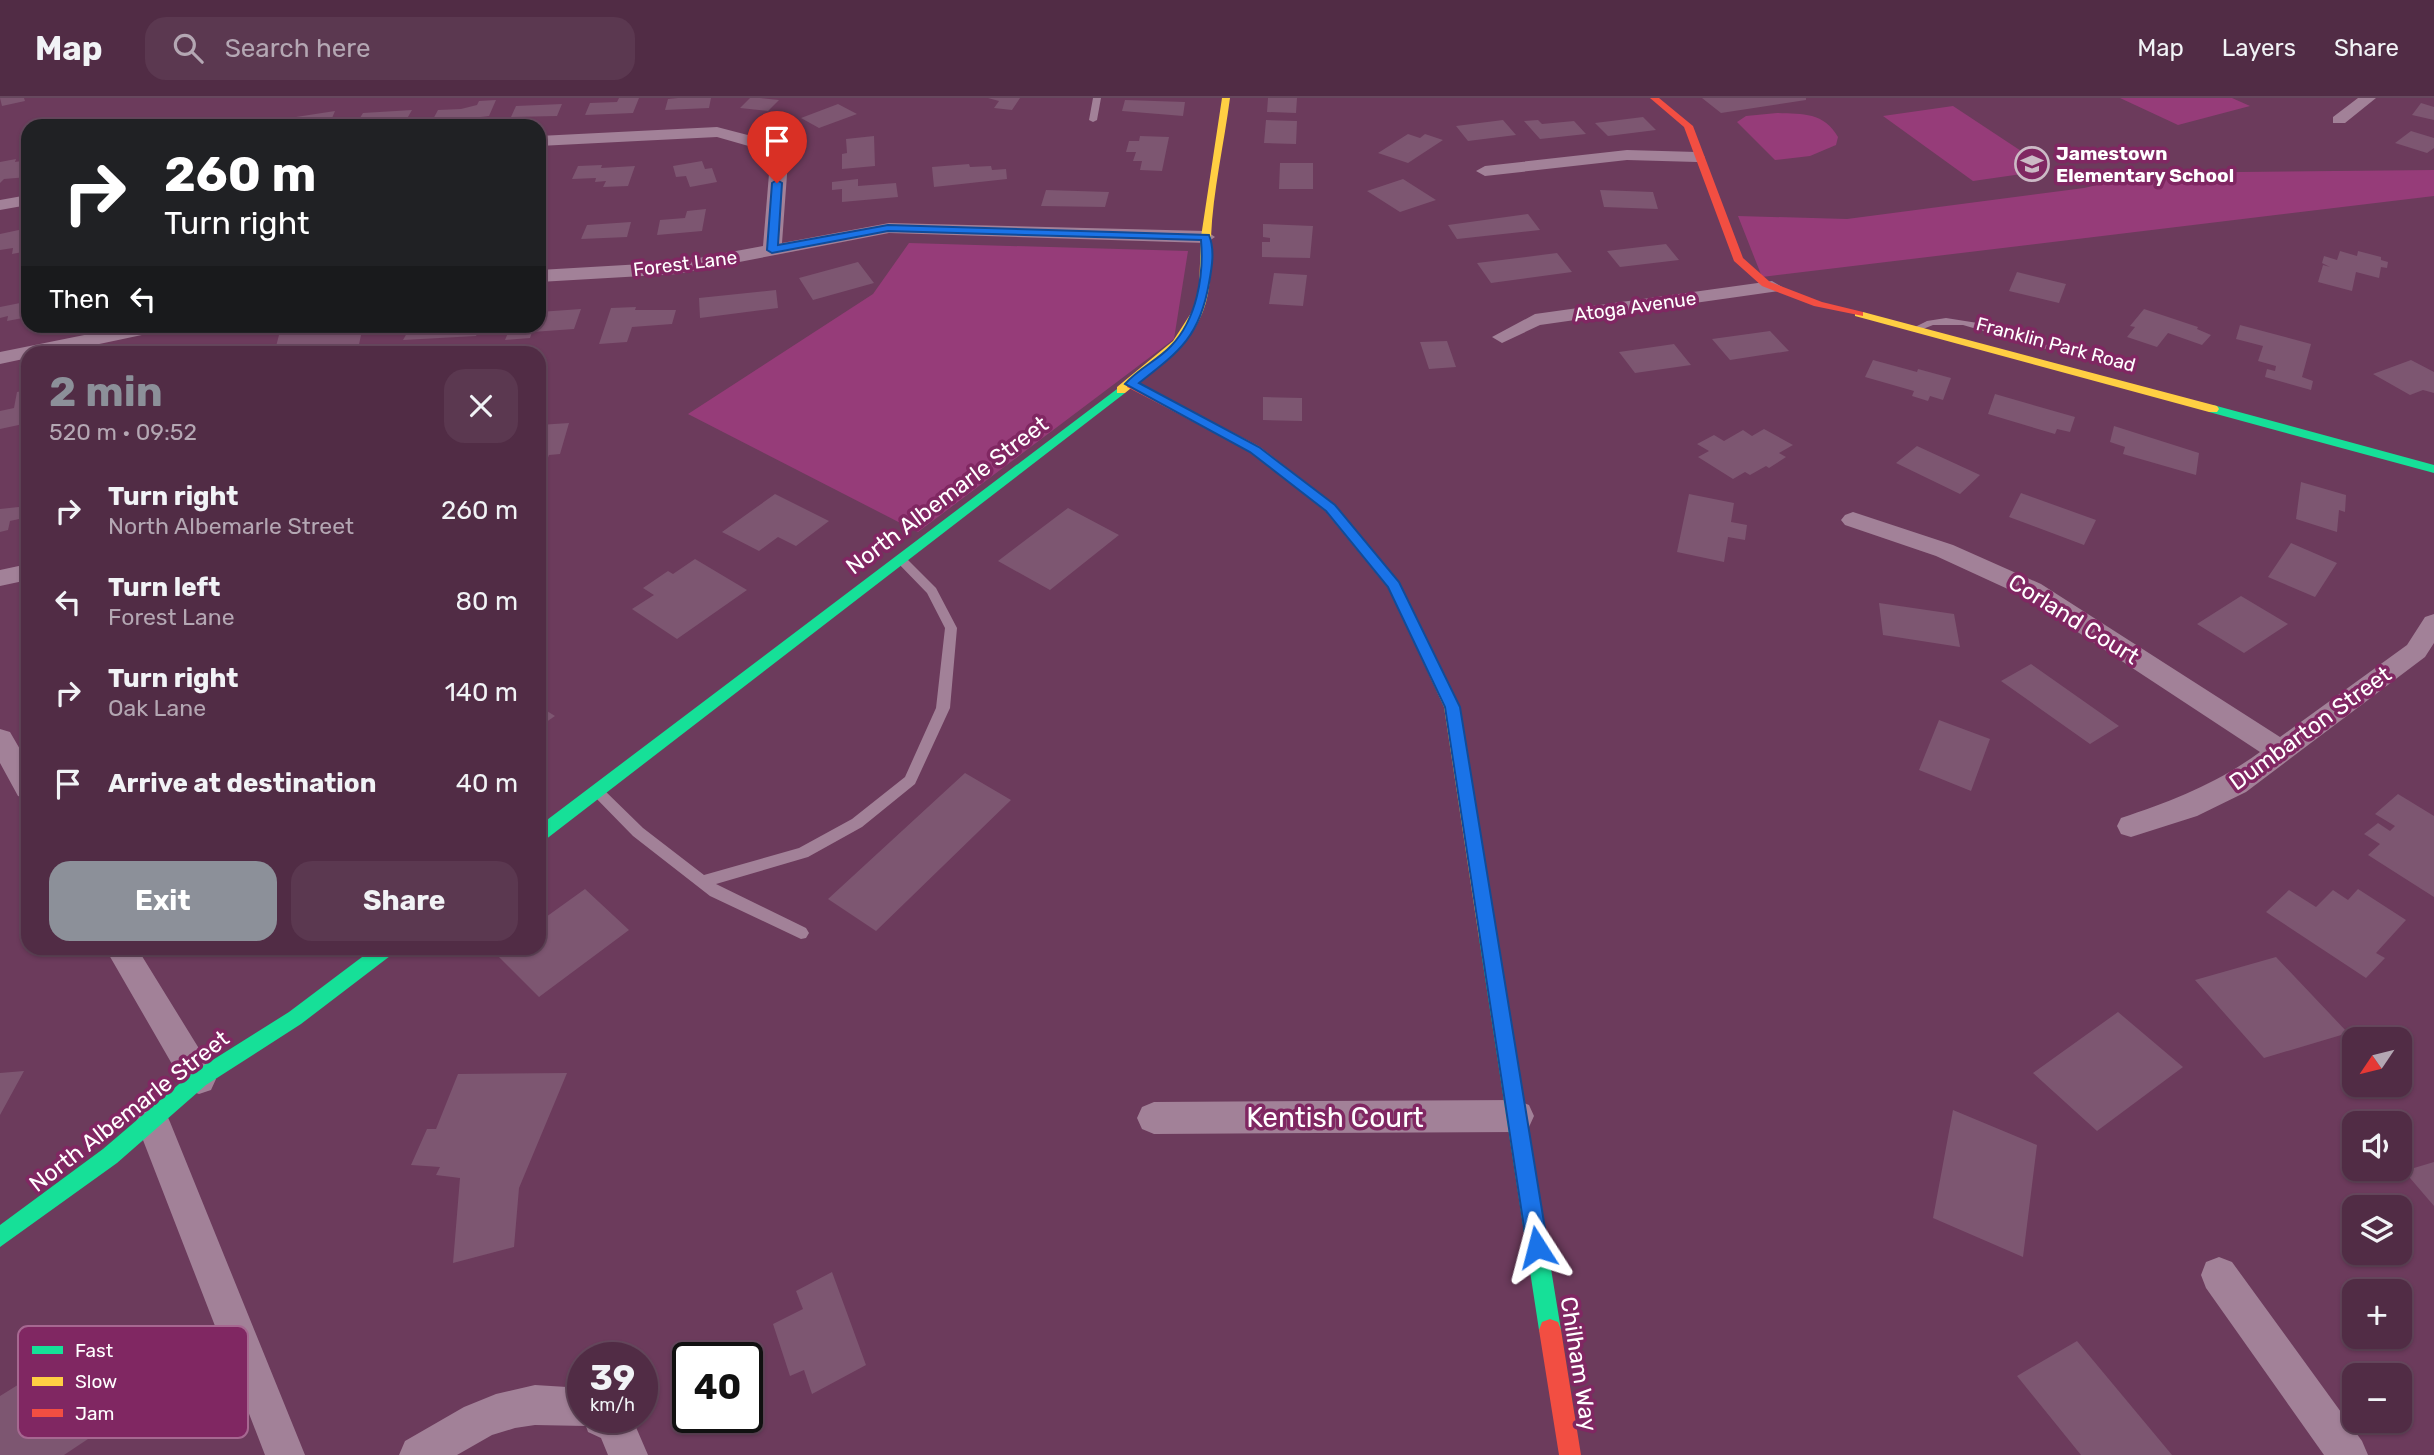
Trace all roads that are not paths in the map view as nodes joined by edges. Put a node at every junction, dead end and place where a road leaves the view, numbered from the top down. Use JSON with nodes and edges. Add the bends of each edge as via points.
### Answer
{"nodes":[{"id":1,"x":1097,"y":98,"type":"edge"},
{"id":2,"x":1226,"y":98,"type":"edge"},
{"id":3,"x":1654,"y":98,"type":"edge"},
{"id":4,"x":2368,"y":98,"type":"edge"},
{"id":5,"x":1093,"y":120,"type":"dead end"},
{"id":6,"x":2339,"y":120,"type":"dead end"},
{"id":7,"x":546,"y":141,"type":"edge"},
{"id":8,"x":1697,"y":157,"type":"junction"},
{"id":9,"x":1485,"y":172,"type":"dead end"},
{"id":10,"x":21,"y":201,"type":"edge"},
{"id":11,"x":0,"y":205,"type":"edge"},
{"id":12,"x":1206,"y":237,"type":"junction"},
{"id":13,"x":772,"y":250,"type":"junction"},
{"id":14,"x":546,"y":276,"type":"edge"},
{"id":15,"x":1772,"y":287,"type":"junction"},
{"id":16,"x":1919,"y":328,"type":"junction"},
{"id":17,"x":122,"y":333,"type":"edge"},
{"id":18,"x":1502,"y":337,"type":"dead end"},
{"id":19,"x":58,"y":346,"type":"edge"},
{"id":20,"x":2045,"y":346,"type":"dead end"},
{"id":21,"x":21,"y":354,"type":"edge"},
{"id":22,"x":0,"y":358,"type":"edge"},
{"id":23,"x":1131,"y":384,"type":"junction"},
{"id":24,"x":2434,"y":470,"type":"edge"},
{"id":25,"x":1853,"y":520,"type":"dead end"},
{"id":26,"x":900,"y":559,"type":"junction"},
{"id":27,"x":21,"y":574,"type":"edge"},
{"id":28,"x":0,"y":578,"type":"edge"},
{"id":29,"x":2434,"y":623,"type":"edge"},
{"id":30,"x":0,"y":738,"type":"edge"},
{"id":31,"x":2280,"y":751,"type":"junction"},
{"id":32,"x":21,"y":776,"type":"edge"},
{"id":33,"x":596,"y":791,"type":"junction"},
{"id":34,"x":2131,"y":826,"type":"dead end"},
{"id":35,"x":546,"y":830,"type":"edge"},
{"id":36,"x":702,"y":882,"type":"junction"},
{"id":37,"x":801,"y":933,"type":"dead end"},
{"id":38,"x":124,"y":955,"type":"edge"},
{"id":39,"x":379,"y":955,"type":"edge"},
{"id":40,"x":200,"y":1079,"type":"junction"},
{"id":41,"x":1517,"y":1116,"type":"junction"},
{"id":42,"x":1154,"y":1118,"type":"dead end"},
{"id":43,"x":153,"y":1122,"type":"junction"},
{"id":44,"x":0,"y":1237,"type":"edge"},
{"id":45,"x":2219,"y":1275,"type":"dead end"},
{"id":46,"x":234,"y":1326,"type":"edge"},
{"id":47,"x":248,"y":1362,"type":"edge"},
{"id":48,"x":567,"y":1405,"type":"edge"},
{"id":49,"x":618,"y":1433,"type":"edge"},
{"id":50,"x":285,"y":1455,"type":"edge"},
{"id":51,"x":419,"y":1455,"type":"edge"},
{"id":52,"x":628,"y":1455,"type":"edge"},
{"id":53,"x":1570,"y":1455,"type":"edge"},
{"id":54,"x":2348,"y":1455,"type":"edge"}],
"edges":[{"from":1,"to":5,"type":"lane"},
{"from":2,"to":12,"type":"street","name":"North Albemarle Street"},
{"from":3,"to":8,"type":"street","name":"Franklin Park Road","via":[[1688,126]]},
{"from":4,"to":6,"type":"street"},
{"from":7,"to":13,"type":"street","via":[[717,132],[765,145],[779,161]]},
{"from":8,"to":9,"type":"street","via":[[1626,155]]},
{"from":8,"to":15,"type":"street","name":"Franklin Park Road","via":[[1738,259]]},
{"from":10,"to":11,"type":"street"},
{"from":12,"to":13,"type":"street","name":"Forest Lane","via":[[888,228]]},
{"from":12,"to":23,"type":"street","name":"North Albemarle Street","via":[[1208,260],[1199,311],[1190,331]]},
{"from":13,"to":14,"type":"street","name":"Forest Lane","via":[[677,268]]},
{"from":15,"to":16,"type":"street","name":"Franklin Park Road","via":[[1818,304]]},
{"from":15,"to":18,"type":"street","name":"Atoga Avenue","via":[[1535,320]]},
{"from":16,"to":20,"type":"lane","via":[[1930,321],[1952,320]]},
{"from":16,"to":24,"type":"street","name":"Franklin Park Road"},
{"from":17,"to":19,"type":"street"},
{"from":21,"to":22,"type":"street"},
{"from":23,"to":26,"type":"street","name":"North Albemarle Street"},
{"from":23,"to":41,"type":"street","name":"Chilham Way","via":[[1265,458],[1330,508],[1394,586],[1452,707]]},
{"from":25,"to":31,"type":"street","name":"Corland Court","via":[[1991,569],[2032,590]]},
{"from":26,"to":33,"type":"street","name":"North Albemarle Street"},
{"from":26,"to":36,"type":"lane","via":[[932,591],[951,628],[943,708],[910,780],[857,823],[803,853]]},
{"from":27,"to":28,"type":"street"},
{"from":29,"to":31,"type":"street","name":"Dumbarton Street","via":[[2416,651]]},
{"from":30,"to":32,"type":"street"},
{"from":31,"to":34,"type":"street","name":"Dumbarton Street","via":[[2236,784],[2187,808]]},
{"from":33,"to":35,"type":"street","name":"North Albemarle Street"},
{"from":33,"to":36,"type":"lane","via":[[638,832]]},
{"from":36,"to":37,"type":"lane"},
{"from":38,"to":40,"type":"street"},
{"from":39,"to":40,"type":"street","name":"North Albemarle Street","via":[[295,1018]]},
{"from":40,"to":43,"type":"street","name":"North Albemarle Street"},
{"from":41,"to":42,"type":"street","name":"Kentish Court"},
{"from":41,"to":53,"type":"street","name":"Chilham Way"},
{"from":43,"to":44,"type":"street","name":"North Albemarle Street"},
{"from":43,"to":46,"type":"street"},
{"from":45,"to":54,"type":"street"},
{"from":47,"to":50,"type":"street"},
{"from":48,"to":51,"type":"street","via":[[550,1402],[508,1408]]},
{"from":49,"to":52,"type":"street"}]}
